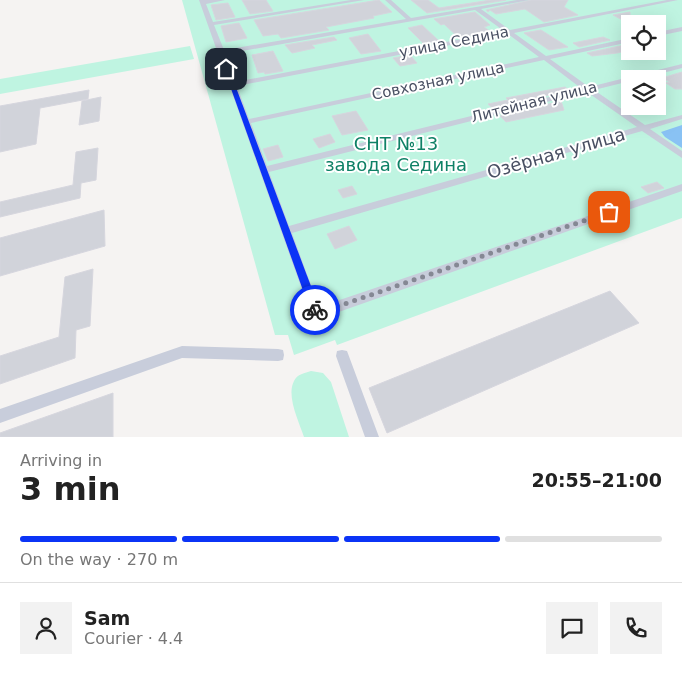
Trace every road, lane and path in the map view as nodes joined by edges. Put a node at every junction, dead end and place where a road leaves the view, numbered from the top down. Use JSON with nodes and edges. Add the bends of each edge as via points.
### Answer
{"nodes":[{"id":1,"x":222,"y":0,"type":"edge"},
{"id":2,"x":361,"y":0,"type":"edge"},
{"id":3,"x":388,"y":0,"type":"edge"},
{"id":4,"x":526,"y":0,"type":"edge"},
{"id":5,"x":675,"y":0,"type":"edge"},
{"id":6,"x":203,"y":1,"type":"edge"},
{"id":7,"x":477,"y":9,"type":"junction"},
{"id":8,"x":407,"y":18,"type":"junction"},
{"id":9,"x":210,"y":24,"type":"junction"},
{"id":10,"x":682,"y":29,"type":"edge"},
{"id":11,"x":508,"y":31,"type":"junction"},
{"id":12,"x":666,"y":32,"type":"edge"},
{"id":13,"x":621,"y":42,"type":"edge"},
{"id":14,"x":220,"y":51,"type":"junction"},
{"id":15,"x":545,"y":57,"type":"junction"},
{"id":16,"x":682,"y":66,"type":"edge"},
{"id":17,"x":666,"y":70,"type":"edge"},
{"id":18,"x":621,"y":81,"type":"edge"},
{"id":19,"x":233,"y":85,"type":"junction"},
{"id":20,"x":587,"y":89,"type":"junction"},
{"id":21,"x":682,"y":117,"type":"edge"},
{"id":22,"x":246,"y":122,"type":"junction"},
{"id":23,"x":644,"y":128,"type":"junction"},
{"id":24,"x":682,"y":155,"type":"edge"},
{"id":25,"x":264,"y":170,"type":"junction"},
{"id":26,"x":682,"y":187,"type":"edge"},
{"id":27,"x":285,"y":231,"type":"junction"},
{"id":28,"x":278,"y":355,"type":"dead end"},
{"id":29,"x":342,"y":356,"type":"dead end"},
{"id":30,"x":0,"y":416,"type":"edge"},
{"id":31,"x":372,"y":437,"type":"edge"}],
"edges":[{"from":1,"to":6,"type":"street"},
{"from":2,"to":9,"type":"street"},
{"from":3,"to":8,"type":"street"},
{"from":4,"to":7,"type":"street"},
{"from":5,"to":11,"type":"street","name":"улица Седина"},
{"from":6,"to":9,"type":"street"},
{"from":7,"to":8,"type":"street"},
{"from":7,"to":11,"type":"street"},
{"from":8,"to":14,"type":"street"},
{"from":9,"to":14,"type":"street"},
{"from":10,"to":12,"type":"street"},
{"from":11,"to":15,"type":"street"},
{"from":11,"to":19,"type":"street","name":"улица Седина"},
{"from":13,"to":15,"type":"street","name":"Совхозная улица"},
{"from":14,"to":19,"type":"street"},
{"from":15,"to":20,"type":"street"},
{"from":15,"to":22,"type":"street","name":"Совхозная улица"},
{"from":16,"to":17,"type":"street","name":"Литейная улица"},
{"from":18,"to":20,"type":"street","name":"Литейная улица"},
{"from":19,"to":22,"type":"street"},
{"from":20,"to":23,"type":"street"},
{"from":20,"to":25,"type":"street","name":"Литейная улица"},
{"from":21,"to":23,"type":"street","name":"Озёрная улица"},
{"from":22,"to":25,"type":"street"},
{"from":23,"to":24,"type":"street"},
{"from":23,"to":27,"type":"street","name":"Озёрная улица"},
{"from":25,"to":27,"type":"street"},
{"from":26,"to":27,"type":"street","via":[[316,314]]},
{"from":28,"to":30,"type":"street","via":[[182,352]]},
{"from":29,"to":31,"type":"street"}]}
